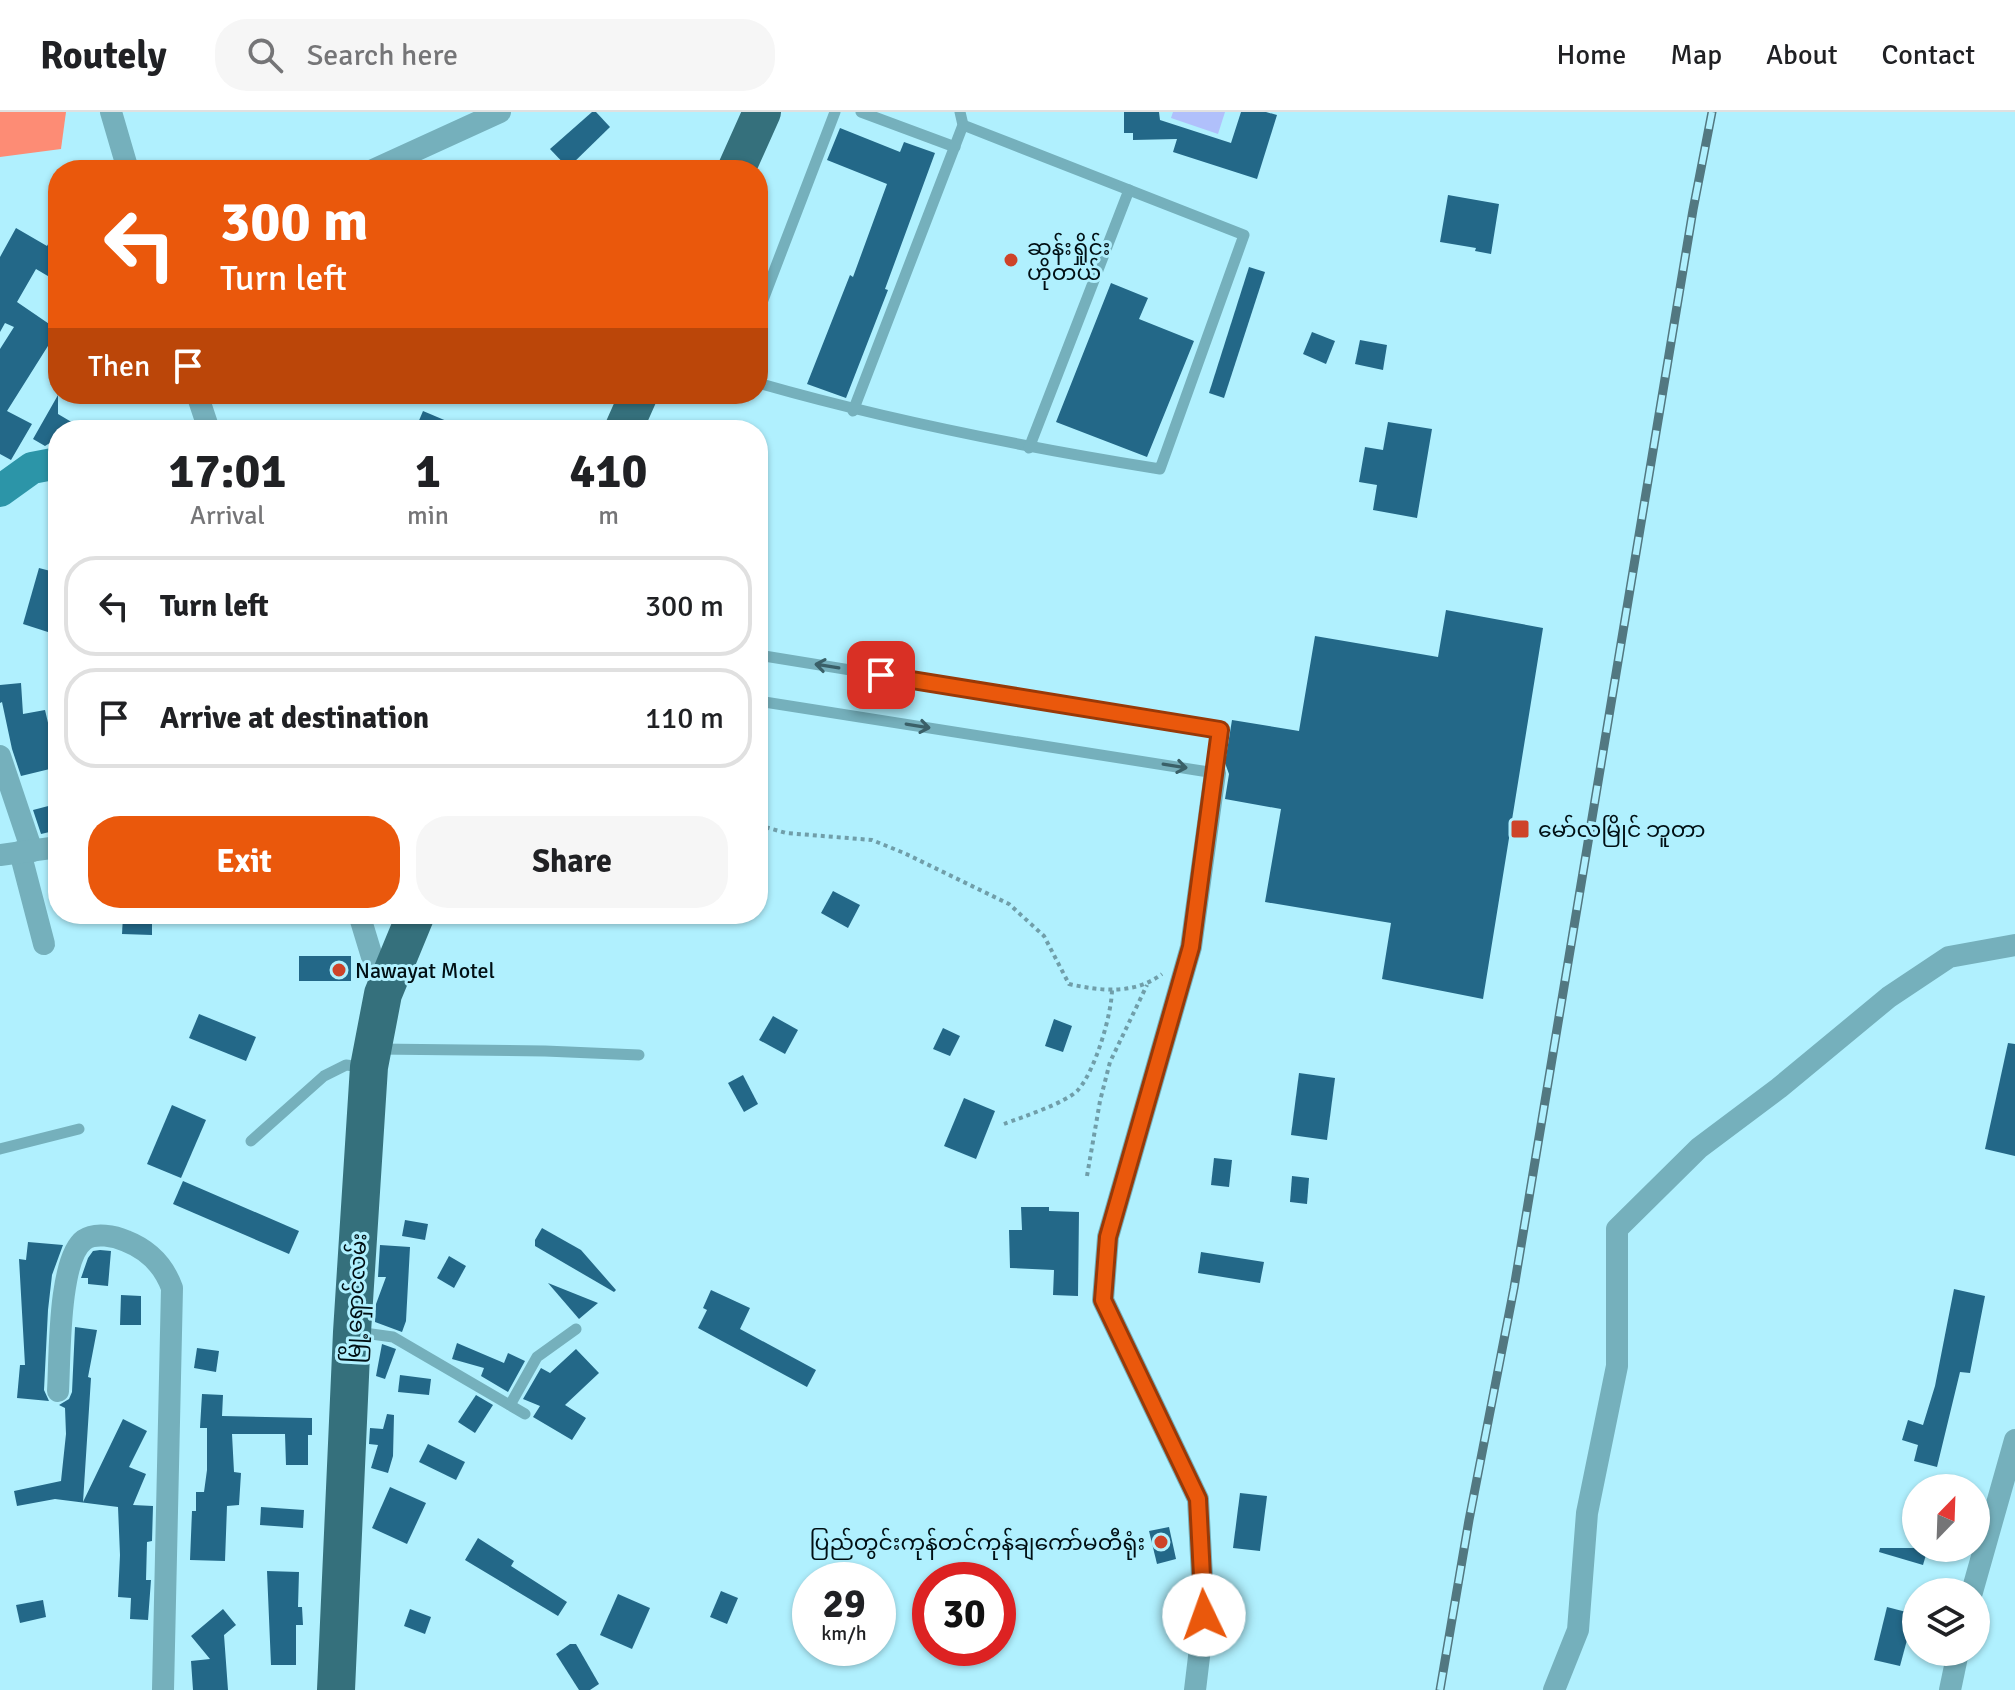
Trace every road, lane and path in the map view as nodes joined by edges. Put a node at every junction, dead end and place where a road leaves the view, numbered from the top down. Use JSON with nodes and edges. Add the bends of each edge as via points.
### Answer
{"nodes":[{"id":1,"x":111,"y":112,"type":"edge"},
{"id":2,"x":500,"y":112,"type":"edge"},
{"id":3,"x":762,"y":112,"type":"edge"},
{"id":4,"x":835,"y":112,"type":"edge"},
{"id":5,"x":861,"y":112,"type":"edge"},
{"id":6,"x":960,"y":112,"type":"edge"},
{"id":7,"x":963,"y":125,"type":"junction"},
{"id":8,"x":955,"y":147,"type":"junction"},
{"id":9,"x":125,"y":160,"type":"edge"},
{"id":10,"x":395,"y":160,"type":"edge"},
{"id":11,"x":740,"y":160,"type":"edge"},
{"id":12,"x":1129,"y":190,"type":"junction"},
{"id":13,"x":768,"y":287,"type":"edge"},
{"id":14,"x":768,"y":386,"type":"edge"},
{"id":15,"x":853,"y":411,"type":"junction"},
{"id":16,"x":1029,"y":448,"type":"junction"},
{"id":17,"x":48,"y":465,"type":"edge"},
{"id":18,"x":0,"y":491,"type":"edge"},
{"id":19,"x":768,"y":657,"type":"edge"},
{"id":20,"x":768,"y":703,"type":"edge"},
{"id":21,"x":0,"y":756,"type":"edge"},
{"id":22,"x":1215,"y":773,"type":"junction"},
{"id":23,"x":768,"y":828,"type":"edge"},
{"id":24,"x":48,"y":848,"type":"edge"},
{"id":25,"x":18,"y":853,"type":"edge"},
{"id":26,"x":362,"y":924,"type":"edge"},
{"id":27,"x":412,"y":924,"type":"edge"},
{"id":28,"x":44,"y":944,"type":"dead end"},
{"id":29,"x":2015,"y":945,"type":"edge"},
{"id":30,"x":1191,"y":947,"type":"junction"},
{"id":31,"x":1147,"y":985,"type":"junction"},
{"id":32,"x":1112,"y":989,"type":"junction"},
{"id":33,"x":383,"y":994,"type":"junction"},
{"id":34,"x":639,"y":1055,"type":"dead end"},
{"id":35,"x":371,"y":1058,"type":"junction"},
{"id":36,"x":1004,"y":1124,"type":"dead end"},
{"id":37,"x":79,"y":1129,"type":"dead end"},
{"id":38,"x":251,"y":1141,"type":"dead end"},
{"id":39,"x":0,"y":1149,"type":"edge"},
{"id":40,"x":1087,"y":1176,"type":"dead end"},
{"id":41,"x":576,"y":1329,"type":"dead end"},
{"id":42,"x":352,"y":1332,"type":"junction"},
{"id":43,"x":58,"y":1391,"type":"dead end"},
{"id":44,"x":510,"y":1405,"type":"junction"},
{"id":45,"x":525,"y":1414,"type":"dead end"},
{"id":46,"x":2015,"y":1440,"type":"edge"},
{"id":47,"x":1976,"y":1578,"type":"edge"},
{"id":48,"x":1955,"y":1666,"type":"edge"},
{"id":49,"x":163,"y":1690,"type":"edge"},
{"id":50,"x":336,"y":1690,"type":"edge"},
{"id":51,"x":1195,"y":1690,"type":"edge"},
{"id":52,"x":1554,"y":1690,"type":"edge"},
{"id":53,"x":1950,"y":1690,"type":"edge"}],
"edges":[{"from":1,"to":9,"type":"street"},
{"from":2,"to":10,"type":"street"},
{"from":3,"to":11,"type":"highway"},
{"from":4,"to":13,"type":"lane"},
{"from":5,"to":8,"type":"lane"},
{"from":6,"to":7,"type":"lane"},
{"from":7,"to":8,"type":"lane"},
{"from":7,"to":12,"type":"lane"},
{"from":8,"to":15,"type":"lane"},
{"from":12,"to":16,"type":"lane"},
{"from":12,"to":16,"type":"lane","via":[[1244,235],[1160,469]]},
{"from":14,"to":15,"type":"lane"},
{"from":15,"to":16,"type":"lane"},
{"from":17,"to":18,"type":"main road","via":[[32,468]]},
{"from":22,"to":19,"type":"lane","one_way":true,"via":[[1220,730]]},
{"from":20,"to":22,"type":"lane","one_way":true},
{"from":21,"to":25,"type":"street"},
{"from":22,"to":30,"type":"street"},
{"from":23,"to":32,"type":"path","via":[[872,840],[904,853],[1009,904],[1044,936],[1069,984]]},
{"from":24,"to":25,"type":"street"},
{"from":25,"to":28,"type":"street"},
{"from":26,"to":33,"type":"street"},
{"from":27,"to":33,"type":"highway","name":"မြို့ရှောင်လမ်း"},
{"from":29,"to":52,"type":"street","via":[[1949,957],[1889,997],[1699,1148],[1617,1229],[1617,1366],[1587,1513],[1578,1630]]},
{"from":30,"to":31,"type":"path"},
{"from":30,"to":51,"type":"street","via":[[1108,1237],[1103,1300],[1198,1499],[1204,1615]]},
{"from":31,"to":32,"type":"path"},
{"from":31,"to":40,"type":"path","via":[[1110,1062]]},
{"from":32,"to":36,"type":"path","via":[[1099,1049],[1078,1090]]},
{"from":33,"to":35,"type":"highway","name":"မြို့ရှောင်လမ်း"},
{"from":34,"to":35,"type":"lane","via":[[545,1051]]},
{"from":35,"to":38,"type":"lane","via":[[324,1076]]},
{"from":35,"to":42,"type":"highway","name":"မြို့ရှောင်လမ်း"},
{"from":37,"to":39,"type":"lane"},
{"from":41,"to":44,"type":"lane","via":[[537,1357]]},
{"from":42,"to":44,"type":"lane","via":[[393,1337]]},
{"from":42,"to":50,"type":"highway","name":"မြို့ရှောင်လမ်း"},
{"from":43,"to":49,"type":"street","via":[[63,1296],[75,1251],[91,1237],[124,1239],[159,1263],[172,1288]]},
{"from":44,"to":45,"type":"lane"},
{"from":46,"to":47,"type":"street"},
{"from":48,"to":53,"type":"street"}]}
